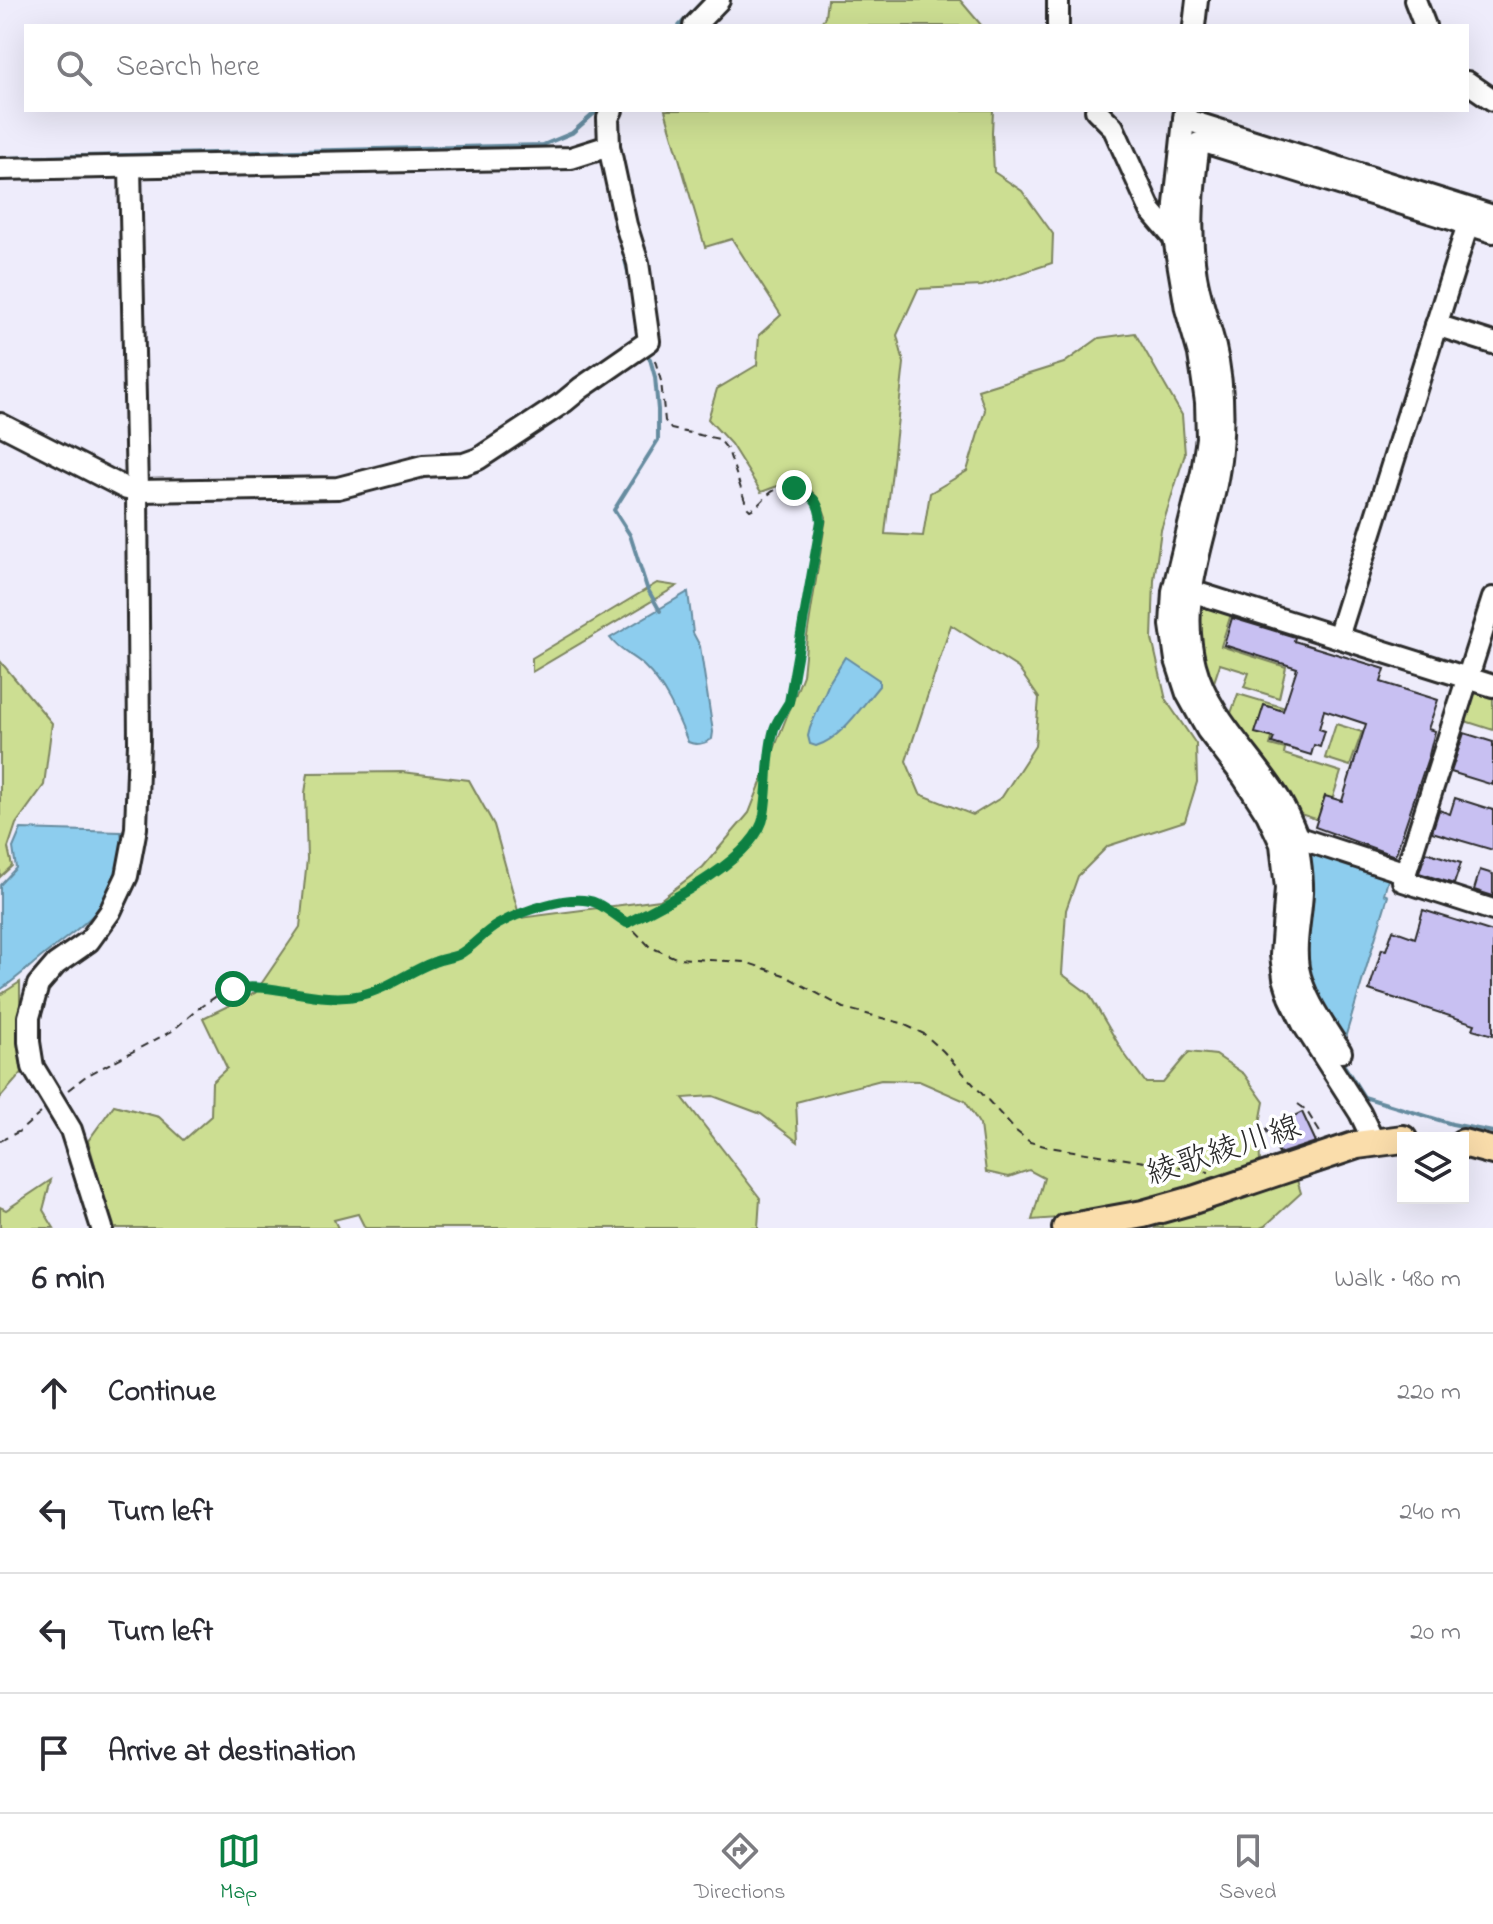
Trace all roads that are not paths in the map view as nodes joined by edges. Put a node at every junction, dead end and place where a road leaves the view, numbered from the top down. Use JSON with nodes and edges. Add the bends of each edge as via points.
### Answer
{"nodes":[{"id":1,"x":719,"y":0,"type":"edge"},
{"id":2,"x":1058,"y":0,"type":"edge"},
{"id":3,"x":1197,"y":0,"type":"edge"},
{"id":4,"x":1415,"y":0,"type":"edge"},
{"id":5,"x":696,"y":24,"type":"edge"},
{"id":6,"x":1058,"y":24,"type":"edge"},
{"id":7,"x":1194,"y":24,"type":"edge"},
{"id":8,"x":1424,"y":24,"type":"edge"},
{"id":9,"x":1469,"y":83,"type":"edge"},
{"id":10,"x":1493,"y":100,"type":"edge"},
{"id":11,"x":611,"y":112,"type":"edge"},
{"id":12,"x":1098,"y":112,"type":"edge"},
{"id":13,"x":1184,"y":114,"type":"edge"},
{"id":14,"x":609,"y":146,"type":"junction"},
{"id":15,"x":130,"y":167,"type":"junction"},
{"id":16,"x":0,"y":169,"type":"edge"},
{"id":17,"x":1493,"y":216,"type":"edge"},
{"id":18,"x":1468,"y":224,"type":"junction"},
{"id":19,"x":1493,"y":232,"type":"edge"},
{"id":20,"x":1174,"y":238,"type":"junction"},
{"id":21,"x":1436,"y":325,"type":"junction"},
{"id":22,"x":1493,"y":343,"type":"edge"},
{"id":23,"x":0,"y":424,"type":"edge"},
{"id":24,"x":137,"y":491,"type":"junction"},
{"id":25,"x":1191,"y":591,"type":"junction"},
{"id":26,"x":1493,"y":598,"type":"edge"},
{"id":27,"x":1338,"y":637,"type":"junction"},
{"id":28,"x":1468,"y":678,"type":"junction"},
{"id":29,"x":1493,"y":686,"type":"edge"},
{"id":30,"x":1297,"y":836,"type":"junction"},
{"id":31,"x":1406,"y":873,"type":"junction"},
{"id":32,"x":1493,"y":910,"type":"edge"},
{"id":33,"x":1341,"y":1052,"type":"dead end"},
{"id":34,"x":1397,"y":1140,"type":"edge"},
{"id":35,"x":1374,"y":1142,"type":"junction"},
{"id":36,"x":1469,"y":1145,"type":"edge"},
{"id":37,"x":1493,"y":1151,"type":"edge"},
{"id":38,"x":102,"y":1228,"type":"edge"},
{"id":39,"x":1066,"y":1228,"type":"edge"}],
"edges":[{"from":1,"to":5,"type":"street"},
{"from":2,"to":6,"type":"street"},
{"from":3,"to":7,"type":"street"},
{"from":4,"to":8,"type":"street"},
{"from":9,"to":10,"type":"street"},
{"from":11,"to":14,"type":"street"},
{"from":12,"to":20,"type":"street","via":[[1113,127],[1151,211]]},
{"from":13,"to":17,"type":"street"},
{"from":13,"to":20,"type":"street"},
{"from":14,"to":15,"type":"street","via":[[571,158]]},
{"from":14,"to":24,"type":"street","via":[[638,263],[649,341],[464,464],[423,466],[338,488]]},
{"from":15,"to":16,"type":"street"},
{"from":15,"to":24,"type":"street"},
{"from":18,"to":19,"type":"street"},
{"from":18,"to":21,"type":"street"},
{"from":18,"to":25,"type":"street","via":[[1199,143],[1192,240],[1221,377],[1223,411],[1216,484]]},
{"from":20,"to":35,"type":"street","via":[[1199,354],[1207,438],[1173,591],[1176,660],[1207,730],[1243,777],[1281,844],[1286,888],[1284,978],[1303,1024]]},
{"from":21,"to":22,"type":"street"},
{"from":21,"to":27,"type":"street"},
{"from":23,"to":24,"type":"street"},
{"from":24,"to":38,"type":"street","via":[[139,742],[136,828],[127,876],[89,941],[56,964],[38,985],[29,1017],[33,1067],[71,1130]]},
{"from":25,"to":27,"type":"street"},
{"from":25,"to":30,"type":"street","via":[[1190,641],[1206,695],[1279,798]]},
{"from":26,"to":28,"type":"street"},
{"from":27,"to":28,"type":"street"},
{"from":28,"to":29,"type":"street"},
{"from":28,"to":31,"type":"street"},
{"from":30,"to":31,"type":"street"},
{"from":30,"to":33,"type":"street","via":[[1302,869],[1298,967],[1310,1001]]},
{"from":31,"to":32,"type":"street","via":[[1403,881]]},
{"from":34,"to":35,"type":"main road","name":"綾歌綾川線"},
{"from":35,"to":39,"type":"main road","name":"綾歌綾川線","via":[[1143,1214]]},
{"from":36,"to":37,"type":"main road"}]}
